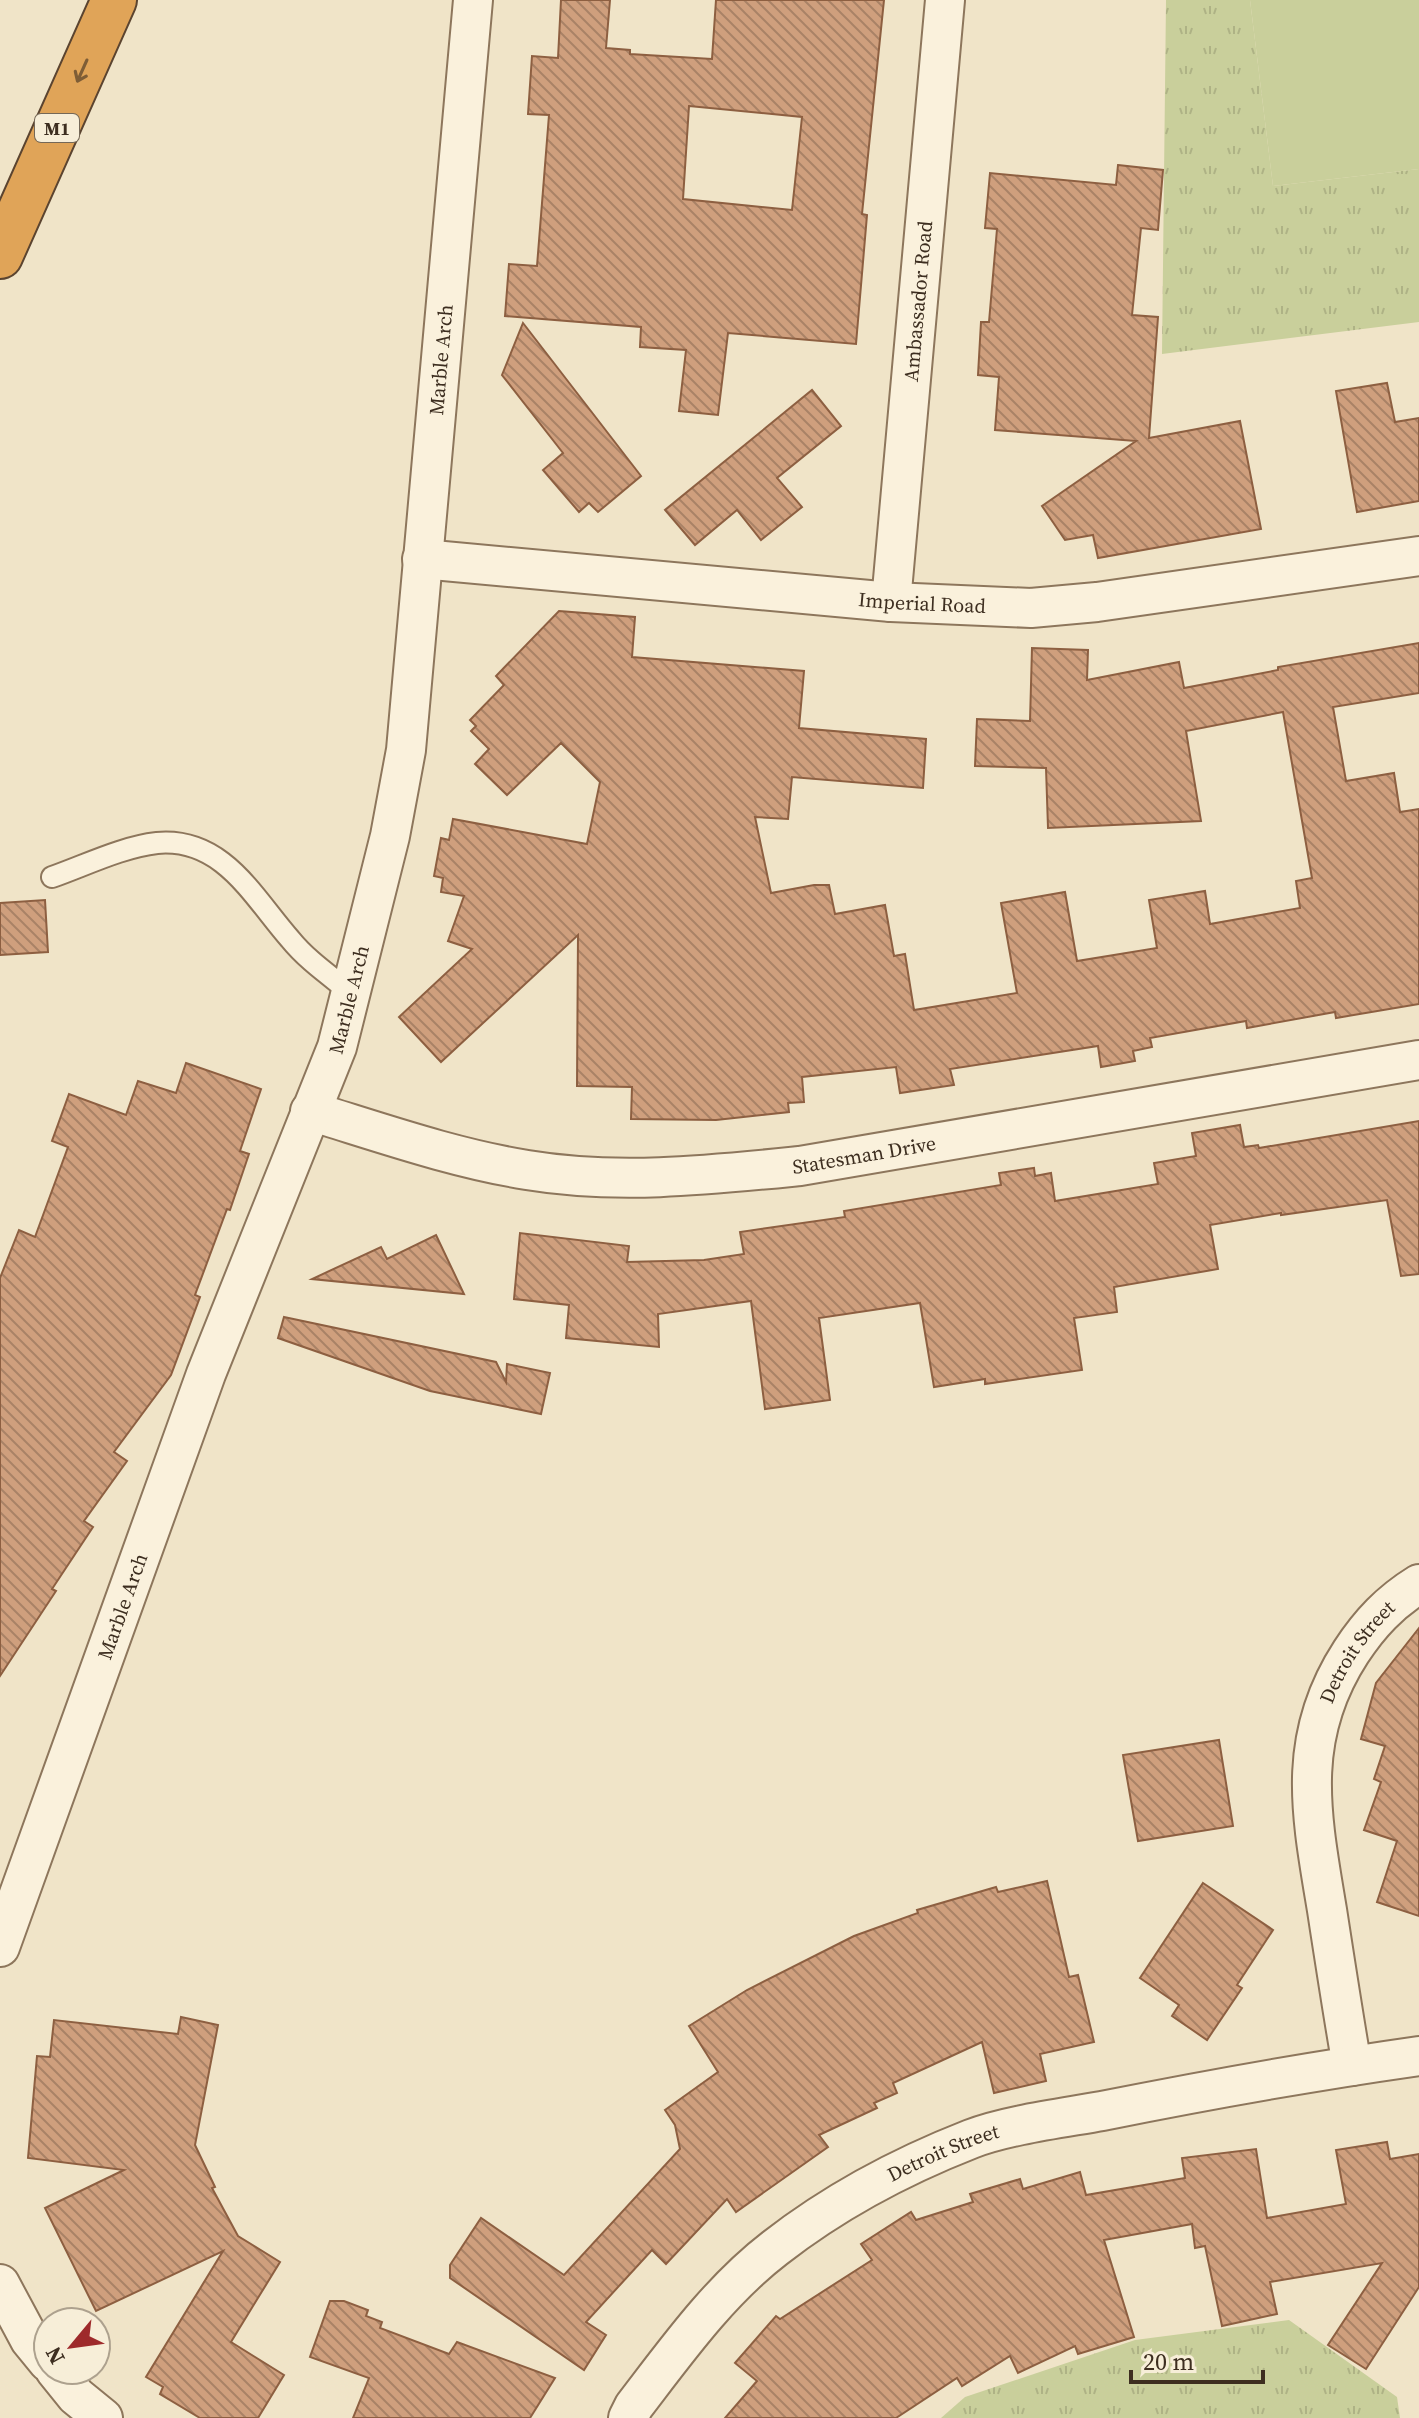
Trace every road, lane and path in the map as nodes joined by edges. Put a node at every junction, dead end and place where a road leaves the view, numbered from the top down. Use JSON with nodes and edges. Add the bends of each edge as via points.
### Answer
{"nodes":[{"id":1,"x":114,"y":0,"type":"edge"},
{"id":2,"x":473,"y":0,"type":"edge"},
{"id":3,"x":945,"y":0,"type":"edge"},
{"id":4,"x":0,"y":256,"type":"edge"},
{"id":5,"x":1419,"y":556,"type":"edge"},
{"id":6,"x":422,"y":559,"type":"junction"},
{"id":7,"x":891,"y":602,"type":"junction"},
{"id":8,"x":52,"y":877,"type":"dead end"},
{"id":9,"x":350,"y":992,"type":"junction"},
{"id":10,"x":1419,"y":1060,"type":"edge"},
{"id":11,"x":310,"y":1111,"type":"junction"},
{"id":12,"x":1419,"y":1584,"type":"edge"},
{"id":13,"x":0,"y":1947,"type":"edge"},
{"id":14,"x":1419,"y":2056,"type":"edge"},
{"id":15,"x":1352,"y":2066,"type":"junction"},
{"id":16,"x":0,"y":2284,"type":"edge"},
{"id":17,"x":32,"y":2342,"type":"edge"},
{"id":18,"x":68,"y":2386,"type":"edge"},
{"id":19,"x":103,"y":2418,"type":"edge"},
{"id":20,"x":628,"y":2418,"type":"edge"}],
"edges":[{"from":1,"to":4,"type":"highway","number":"M1","one_way":true},
{"from":2,"to":6,"type":"street","name":"Marble Arch"},
{"from":3,"to":7,"type":"street","name":"Ambassador Road"},
{"from":5,"to":7,"type":"street","name":"Imperial Road","via":[[1031,608]]},
{"from":6,"to":7,"type":"street","name":"Imperial Road"},
{"from":6,"to":9,"type":"street","name":"Marble Arch","via":[[406,750]]},
{"from":8,"to":9,"type":"lane","via":[[140,846],[198,848],[235,871],[291,941]]},
{"from":9,"to":11,"type":"street","name":"Marble Arch","via":[[337,1047]]},
{"from":10,"to":11,"type":"street","name":"Statesman Drive","via":[[800,1166],[717,1174],[600,1177],[528,1170],[452,1154]]},
{"from":11,"to":13,"type":"street","name":"Marble Arch","via":[[206,1374]]},
{"from":12,"to":15,"type":"street","name":"Detroit Street","via":[[1376,1617],[1336,1675],[1312,1755],[1311,1805]]},
{"from":14,"to":15,"type":"street","name":"Detroit Street"},
{"from":15,"to":20,"type":"street","name":"Detroit Street","via":[[974,2138],[889,2177],[774,2248],[715,2303]]},
{"from":16,"to":17,"type":"street"},
{"from":18,"to":19,"type":"street"}]}
